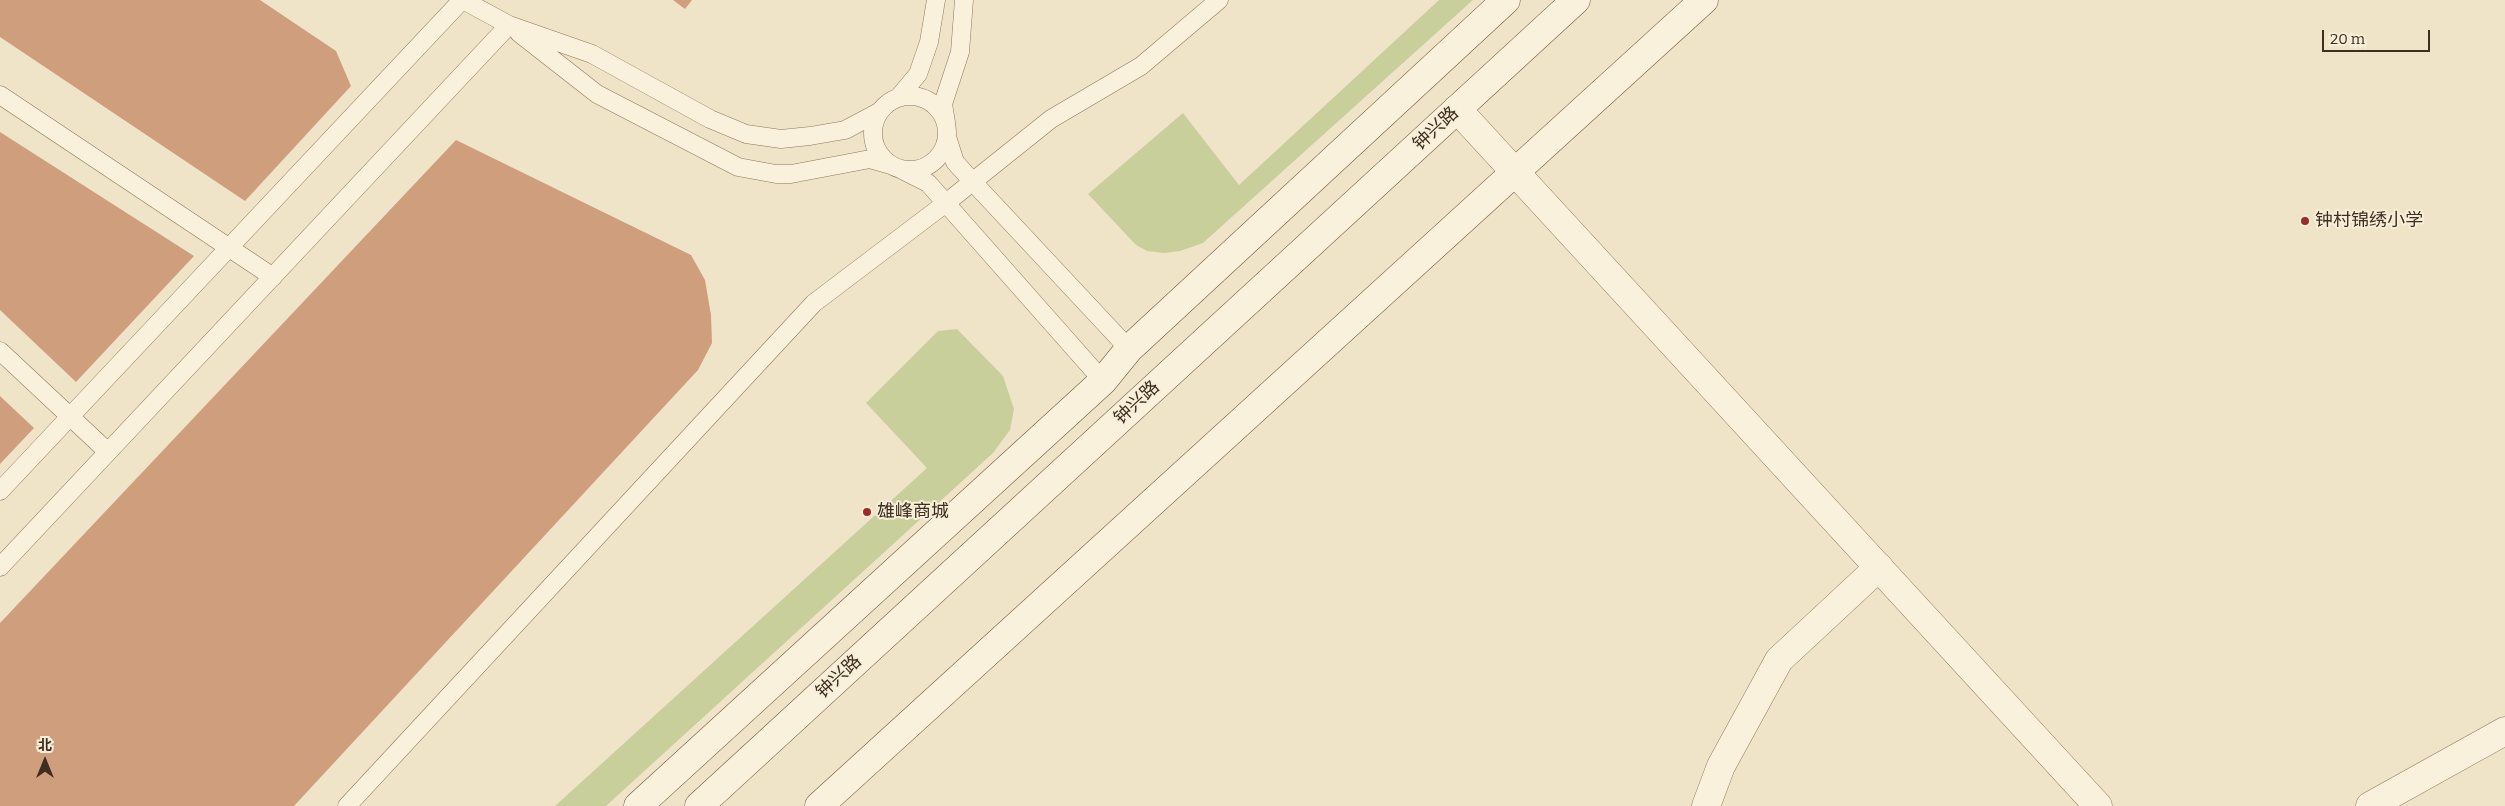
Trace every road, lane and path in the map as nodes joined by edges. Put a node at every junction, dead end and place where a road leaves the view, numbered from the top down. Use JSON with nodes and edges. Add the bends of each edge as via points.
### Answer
{"nodes":[{"id":1,"x":463,"y":0,"type":"edge"},
{"id":2,"x":936,"y":0,"type":"edge"},
{"id":3,"x":964,"y":0,"type":"edge"},
{"id":4,"x":1219,"y":0,"type":"edge"},
{"id":5,"x":1506,"y":0,"type":"edge"},
{"id":6,"x":1576,"y":0,"type":"edge"},
{"id":7,"x":1704,"y":0,"type":"edge"},
{"id":8,"x":509,"y":25,"type":"junction"},
{"id":9,"x":0,"y":95,"type":"edge"},
{"id":10,"x":898,"y":98,"type":"junction"},
{"id":11,"x":1457,"y":109,"type":"junction"},
{"id":12,"x":879,"y":112,"type":"junction"},
{"id":13,"x":947,"y":131,"type":"junction"},
{"id":14,"x":897,"y":168,"type":"junction"},
{"id":15,"x":1515,"y":172,"type":"junction"},
{"id":16,"x":972,"y":182,"type":"junction"},
{"id":17,"x":946,"y":204,"type":"junction"},
{"id":18,"x":229,"y":248,"type":"junction"},
{"id":19,"x":273,"y":277,"type":"junction"},
{"id":20,"x":1129,"y":349,"type":"junction"},
{"id":21,"x":0,"y":351,"type":"edge"},
{"id":22,"x":1103,"y":381,"type":"junction"},
{"id":23,"x":70,"y":416,"type":"junction"},
{"id":24,"x":108,"y":452,"type":"junction"},
{"id":25,"x":0,"y":491,"type":"edge"},
{"id":26,"x":1,"y":563,"type":"edge"},
{"id":27,"x":1879,"y":568,"type":"junction"},
{"id":28,"x":2505,"y":731,"type":"edge"},
{"id":29,"x":347,"y":806,"type":"edge"},
{"id":30,"x":638,"y":806,"type":"edge"},
{"id":31,"x":700,"y":806,"type":"edge"},
{"id":32,"x":818,"y":806,"type":"edge"},
{"id":33,"x":1706,"y":806,"type":"edge"},
{"id":34,"x":2098,"y":806,"type":"edge"},
{"id":35,"x":2370,"y":806,"type":"edge"}],
"edges":[{"from":1,"to":8,"type":"lane"},
{"from":1,"to":18,"type":"lane"},
{"from":2,"to":10,"type":"lane","via":[[929,42],[918,74]]},
{"from":3,"to":13,"type":"lane","via":[[960,52],[943,104]]},
{"from":4,"to":16,"type":"lane","via":[[1141,66],[1051,119]]},
{"from":5,"to":20,"type":"main road"},
{"from":6,"to":11,"type":"main road","name":"钟兴路"},
{"from":7,"to":15,"type":"main road"},
{"from":8,"to":12,"type":"lane","via":[[592,54],[710,119],[746,134],[781,139],[845,130]]},
{"from":8,"to":14,"type":"lane","via":[[597,94],[738,167],[790,174],[870,160]]},
{"from":8,"to":19,"type":"lane"},
{"from":9,"to":18,"type":"lane"},
{"from":10,"to":12,"type":"lane"},
{"from":10,"to":13,"type":"lane","via":[[923,98],[933,104],[942,113]]},
{"from":11,"to":15,"type":"main road"},
{"from":11,"to":31,"type":"main road","name":"钟兴路"},
{"from":12,"to":14,"type":"lane","via":[[872,135],[878,152]]},
{"from":13,"to":14,"type":"lane","via":[[940,154],[927,167],[915,170]]},
{"from":13,"to":16,"type":"lane","via":[[955,162]]},
{"from":14,"to":17,"type":"lane","via":[[928,183]]},
{"from":15,"to":27,"type":"main road"},
{"from":15,"to":32,"type":"main road"},
{"from":16,"to":17,"type":"lane"},
{"from":16,"to":20,"type":"lane"},
{"from":17,"to":22,"type":"lane"},
{"from":17,"to":29,"type":"lane","via":[[814,303]]},
{"from":18,"to":19,"type":"lane"},
{"from":18,"to":23,"type":"lane"},
{"from":19,"to":24,"type":"lane"},
{"from":20,"to":22,"type":"main road"},
{"from":21,"to":23,"type":"lane"},
{"from":22,"to":30,"type":"main road"},
{"from":23,"to":24,"type":"lane"},
{"from":23,"to":25,"type":"lane"},
{"from":24,"to":26,"type":"lane"},
{"from":27,"to":33,"type":"main road","via":[[1779,660],[1721,766]]},
{"from":27,"to":34,"type":"main road"},
{"from":28,"to":35,"type":"main road"}]}
